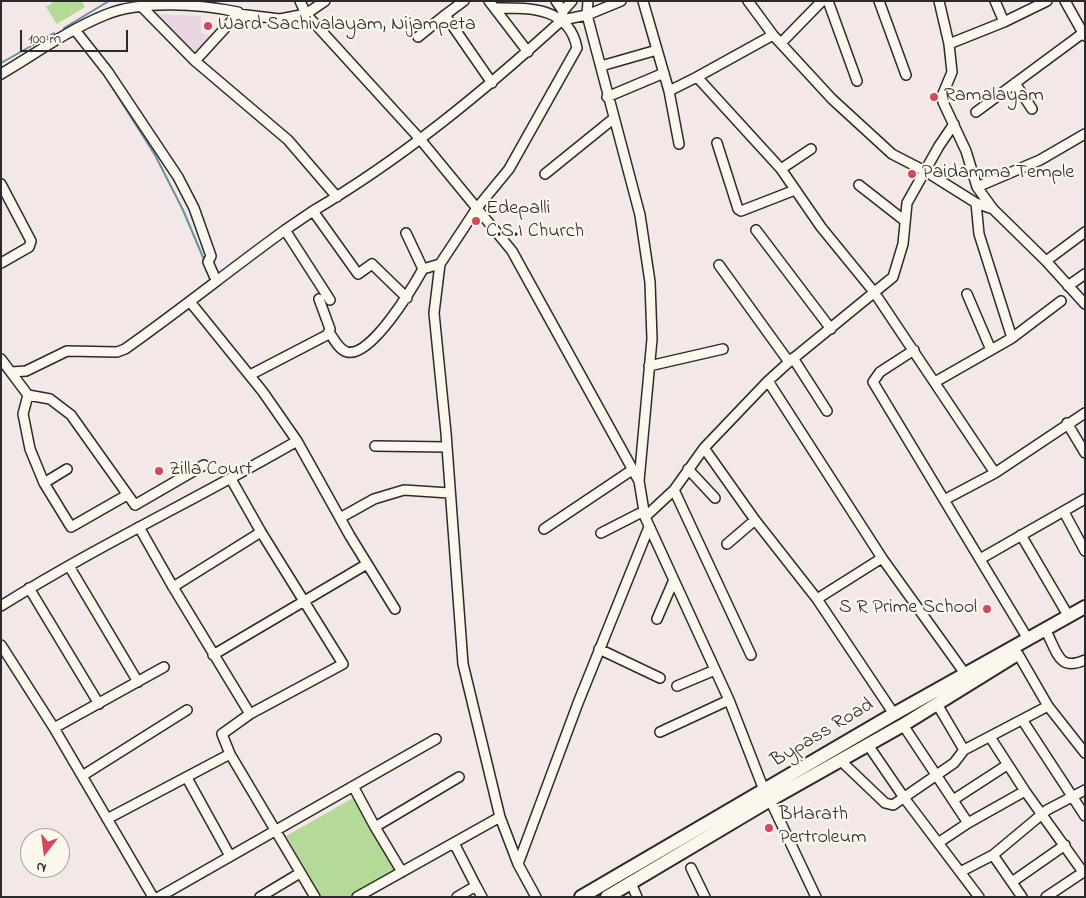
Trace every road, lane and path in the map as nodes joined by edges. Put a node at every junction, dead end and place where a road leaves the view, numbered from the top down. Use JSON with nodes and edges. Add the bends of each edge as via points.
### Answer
{"nodes":[{"id":1,"x":231,"y":1,"type":"edge"},
{"id":2,"x":300,"y":1,"type":"edge"},
{"id":3,"x":325,"y":1,"type":"edge"},
{"id":4,"x":464,"y":1,"type":"edge"},
{"id":5,"x":556,"y":1,"type":"edge"},
{"id":6,"x":572,"y":1,"type":"edge"},
{"id":7,"x":588,"y":1,"type":"edge"},
{"id":8,"x":621,"y":1,"type":"edge"},
{"id":9,"x":643,"y":1,"type":"edge"},
{"id":10,"x":748,"y":1,"type":"edge"},
{"id":11,"x":822,"y":1,"type":"edge"},
{"id":12,"x":828,"y":1,"type":"edge"},
{"id":13,"x":879,"y":1,"type":"edge"},
{"id":14,"x":939,"y":1,"type":"edge"},
{"id":15,"x":995,"y":1,"type":"edge"},
{"id":16,"x":1047,"y":1,"type":"edge"},
{"id":17,"x":1065,"y":1,"type":"edge"},
{"id":18,"x":154,"y":3,"type":"edge"},
{"id":19,"x":492,"y":5,"type":"edge"},
{"id":20,"x":123,"y":6,"type":"edge"},
{"id":21,"x":142,"y":7,"type":"junction"},
{"id":22,"x":238,"y":13,"type":"junction"},
{"id":23,"x":306,"y":14,"type":"junction"},
{"id":24,"x":445,"y":15,"type":"junction"},
{"id":25,"x":587,"y":15,"type":"junction"},
{"id":26,"x":563,"y":16,"type":"junction"},
{"id":27,"x":1004,"y":22,"type":"junction"},
{"id":28,"x":75,"y":30,"type":"junction"},
{"id":29,"x":773,"y":35,"type":"junction"},
{"id":30,"x":1084,"y":35,"type":"edge"},
{"id":31,"x":418,"y":38,"type":"dead end"},
{"id":32,"x":781,"y":44,"type":"junction"},
{"id":33,"x":949,"y":44,"type":"junction"},
{"id":34,"x":657,"y":50,"type":"junction"},
{"id":35,"x":528,"y":52,"type":"junction"},
{"id":36,"x":195,"y":61,"type":"junction"},
{"id":37,"x":601,"y":66,"type":"junction"},
{"id":38,"x":664,"y":73,"type":"junction"},
{"id":39,"x":1,"y":74,"type":"edge"},
{"id":40,"x":906,"y":75,"type":"dead end"},
{"id":41,"x":697,"y":77,"type":"junction"},
{"id":42,"x":857,"y":81,"type":"dead end"},
{"id":43,"x":492,"y":83,"type":"junction"},
{"id":44,"x":1014,"y":83,"type":"junction"},
{"id":45,"x":669,"y":91,"type":"junction"},
{"id":46,"x":607,"y":97,"type":"junction"},
{"id":47,"x":1032,"y":109,"type":"dead end"},
{"id":48,"x":976,"y":112,"type":"dead end"},
{"id":49,"x":613,"y":119,"type":"junction"},
{"id":50,"x":954,"y":124,"type":"junction"},
{"id":51,"x":1085,"y":134,"type":"edge"},
{"id":52,"x":420,"y":139,"type":"junction"},
{"id":53,"x":717,"y":143,"type":"dead end"},
{"id":54,"x":679,"y":144,"type":"dead end"},
{"id":55,"x":811,"y":149,"type":"dead end"},
{"id":56,"x":781,"y":169,"type":"junction"},
{"id":57,"x":925,"y":170,"type":"junction"},
{"id":58,"x":545,"y":174,"type":"dead end"},
{"id":59,"x":1,"y":184,"type":"edge"},
{"id":60,"x":859,"y":185,"type":"dead end"},
{"id":61,"x":977,"y":187,"type":"junction"},
{"id":62,"x":796,"y":190,"type":"junction"},
{"id":63,"x":337,"y":197,"type":"junction"},
{"id":64,"x":976,"y":203,"type":"junction"},
{"id":65,"x":477,"y":208,"type":"junction"},
{"id":66,"x":993,"y":209,"type":"junction"},
{"id":67,"x":313,"y":211,"type":"junction"},
{"id":68,"x":905,"y":221,"type":"junction"},
{"id":69,"x":285,"y":230,"type":"junction"},
{"id":70,"x":756,"y":230,"type":"dead end"},
{"id":71,"x":1085,"y":232,"type":"edge"},
{"id":72,"x":406,"y":233,"type":"dead end"},
{"id":73,"x":1046,"y":261,"type":"junction"},
{"id":74,"x":1,"y":263,"type":"edge"},
{"id":75,"x":440,"y":264,"type":"junction"},
{"id":76,"x":719,"y":265,"type":"dead end"},
{"id":77,"x":423,"y":269,"type":"junction"},
{"id":78,"x":1085,"y":274,"type":"edge"},
{"id":79,"x":216,"y":280,"type":"junction"},
{"id":80,"x":1068,"y":286,"type":"junction"},
{"id":81,"x":874,"y":292,"type":"junction"},
{"id":82,"x":967,"y":294,"type":"dead end"},
{"id":83,"x":407,"y":298,"type":"junction"},
{"id":84,"x":319,"y":299,"type":"dead end"},
{"id":85,"x":330,"y":300,"type":"dead end"},
{"id":86,"x":1061,"y":301,"type":"dead end"},
{"id":87,"x":191,"y":303,"type":"junction"},
{"id":88,"x":1085,"y":304,"type":"edge"},
{"id":89,"x":832,"y":328,"type":"junction"},
{"id":90,"x":329,"y":332,"type":"junction"},
{"id":91,"x":1012,"y":338,"type":"junction"},
{"id":92,"x":723,"y":349,"type":"dead end"},
{"id":93,"x":914,"y":350,"type":"junction"},
{"id":94,"x":991,"y":350,"type":"junction"},
{"id":95,"x":1,"y":359,"type":"edge"},
{"id":96,"x":791,"y":360,"type":"junction"},
{"id":97,"x":649,"y":366,"type":"junction"},
{"id":98,"x":12,"y":372,"type":"junction"},
{"id":99,"x":250,"y":375,"type":"junction"},
{"id":100,"x":768,"y":382,"type":"junction"},
{"id":101,"x":935,"y":382,"type":"junction"},
{"id":102,"x":28,"y":395,"type":"junction"},
{"id":103,"x":827,"y":410,"type":"dead end"},
{"id":104,"x":1085,"y":413,"type":"edge"},
{"id":105,"x":1067,"y":423,"type":"junction"},
{"id":106,"x":297,"y":441,"type":"junction"},
{"id":107,"x":375,"y":446,"type":"dead end"},
{"id":108,"x":447,"y":447,"type":"junction"},
{"id":109,"x":704,"y":448,"type":"junction"},
{"id":110,"x":1085,"y":453,"type":"edge"},
{"id":111,"x":204,"y":465,"type":"dead end"},
{"id":112,"x":66,"y":469,"type":"dead end"},
{"id":113,"x":688,"y":469,"type":"junction"},
{"id":114,"x":632,"y":470,"type":"junction"},
{"id":115,"x":995,"y":473,"type":"junction"},
{"id":116,"x":231,"y":479,"type":"junction"},
{"id":117,"x":638,"y":481,"type":"junction"},
{"id":118,"x":44,"y":483,"type":"junction"},
{"id":119,"x":674,"y":490,"type":"junction"},
{"id":120,"x":449,"y":493,"type":"junction"},
{"id":121,"x":127,"y":495,"type":"junction"},
{"id":122,"x":715,"y":498,"type":"dead end"},
{"id":123,"x":1085,"y":499,"type":"edge"},
{"id":124,"x":944,"y":500,"type":"junction"},
{"id":125,"x":1064,"y":512,"type":"junction"},
{"id":126,"x":645,"y":514,"type":"junction"},
{"id":127,"x":340,"y":518,"type":"junction"},
{"id":128,"x":755,"y":520,"type":"junction"},
{"id":129,"x":139,"y":527,"type":"junction"},
{"id":130,"x":649,"y":527,"type":"junction"},
{"id":131,"x":544,"y":529,"type":"dead end"},
{"id":132,"x":261,"y":532,"type":"junction"},
{"id":133,"x":601,"y":533,"type":"dead end"},
{"id":134,"x":1021,"y":535,"type":"junction"},
{"id":135,"x":727,"y":544,"type":"dead end"},
{"id":136,"x":1085,"y":551,"type":"edge"},
{"id":137,"x":882,"y":558,"type":"junction"},
{"id":138,"x":980,"y":559,"type":"junction"},
{"id":139,"x":367,"y":564,"type":"junction"},
{"id":140,"x":69,"y":566,"type":"junction"},
{"id":141,"x":673,"y":582,"type":"junction"},
{"id":142,"x":173,"y":587,"type":"junction"},
{"id":143,"x":29,"y":588,"type":"junction"},
{"id":144,"x":817,"y":599,"type":"junction"},
{"id":145,"x":305,"y":600,"type":"junction"},
{"id":146,"x":1,"y":606,"type":"edge"},
{"id":147,"x":1085,"y":607,"type":"edge"},
{"id":148,"x":395,"y":609,"type":"dead end"},
{"id":149,"x":1085,"y":615,"type":"edge"},
{"id":150,"x":1068,"y":616,"type":"junction"},
{"id":151,"x":657,"y":619,"type":"dead end"},
{"id":152,"x":1048,"y":635,"type":"junction"},
{"id":153,"x":1028,"y":639,"type":"junction"},
{"id":154,"x":1,"y":645,"type":"edge"},
{"id":155,"x":599,"y":649,"type":"junction"},
{"id":156,"x":751,"y":654,"type":"dead end"},
{"id":157,"x":1018,"y":654,"type":"junction"},
{"id":158,"x":213,"y":655,"type":"junction"},
{"id":159,"x":1085,"y":660,"type":"edge"},
{"id":160,"x":164,"y":667,"type":"dead end"},
{"id":161,"x":715,"y":670,"type":"junction"},
{"id":162,"x":966,"y":675,"type":"junction"},
{"id":163,"x":660,"y":678,"type":"dead end"},
{"id":164,"x":138,"y":682,"type":"junction"},
{"id":165,"x":677,"y":686,"type":"dead end"},
{"id":166,"x":729,"y":700,"type":"junction"},
{"id":167,"x":99,"y":704,"type":"junction"},
{"id":168,"x":937,"y":704,"type":"junction"},
{"id":169,"x":1048,"y":706,"type":"junction"},
{"id":170,"x":187,"y":710,"type":"dead end"},
{"id":171,"x":250,"y":714,"type":"junction"},
{"id":172,"x":894,"y":714,"type":"junction"},
{"id":173,"x":1023,"y":721,"type":"junction"},
{"id":174,"x":903,"y":725,"type":"junction"},
{"id":175,"x":54,"y":728,"type":"junction"},
{"id":176,"x":660,"y":732,"type":"dead end"},
{"id":177,"x":990,"y":736,"type":"junction"},
{"id":178,"x":436,"y":739,"type":"dead end"},
{"id":179,"x":868,"y":745,"type":"junction"},
{"id":180,"x":964,"y":750,"type":"junction"},
{"id":181,"x":1084,"y":752,"type":"edge"},
{"id":182,"x":230,"y":754,"type":"junction"},
{"id":183,"x":840,"y":760,"type":"junction"},
{"id":184,"x":1007,"y":765,"type":"junction"},
{"id":185,"x":938,"y":775,"type":"junction"},
{"id":186,"x":82,"y":776,"type":"junction"},
{"id":187,"x":459,"y":777,"type":"dead end"},
{"id":188,"x":187,"y":778,"type":"junction"},
{"id":189,"x":353,"y":786,"type":"junction"},
{"id":190,"x":1085,"y":790,"type":"edge"},
{"id":191,"x":1025,"y":792,"type":"junction"},
{"id":192,"x":767,"y":795,"type":"junction"},
{"id":193,"x":1073,"y":798,"type":"junction"},
{"id":194,"x":904,"y":799,"type":"junction"},
{"id":195,"x":953,"y":800,"type":"junction"},
{"id":196,"x":1041,"y":815,"type":"junction"},
{"id":197,"x":1085,"y":816,"type":"edge"},
{"id":198,"x":500,"y":818,"type":"junction"},
{"id":199,"x":108,"y":819,"type":"junction"},
{"id":200,"x":968,"y":823,"type":"junction"},
{"id":201,"x":375,"y":827,"type":"junction"},
{"id":202,"x":276,"y":831,"type":"junction"},
{"id":203,"x":454,"y":843,"type":"junction"},
{"id":204,"x":938,"y":843,"type":"junction"},
{"id":205,"x":1065,"y":845,"type":"junction"},
{"id":206,"x":993,"y":855,"type":"junction"},
{"id":207,"x":230,"y":856,"type":"junction"},
{"id":208,"x":518,"y":864,"type":"junction"},
{"id":209,"x":691,"y":868,"type":"dead end"},
{"id":210,"x":1084,"y":871,"type":"edge"},
{"id":211,"x":402,"y":872,"type":"junction"},
{"id":212,"x":960,"y":872,"type":"junction"},
{"id":213,"x":300,"y":873,"type":"junction"},
{"id":214,"x":1012,"y":882,"type":"junction"},
{"id":215,"x":631,"y":883,"type":"junction"},
{"id":216,"x":476,"y":886,"type":"junction"},
{"id":217,"x":1058,"y":893,"type":"edge"},
{"id":218,"x":153,"y":897,"type":"edge"},
{"id":219,"x":159,"y":897,"type":"edge"},
{"id":220,"x":260,"y":897,"type":"edge"},
{"id":221,"x":315,"y":897,"type":"edge"},
{"id":222,"x":357,"y":897,"type":"edge"},
{"id":223,"x":457,"y":897,"type":"edge"},
{"id":224,"x":482,"y":897,"type":"edge"},
{"id":225,"x":536,"y":897,"type":"edge"},
{"id":226,"x":582,"y":897,"type":"edge"},
{"id":227,"x":607,"y":897,"type":"edge"},
{"id":228,"x":637,"y":897,"type":"edge"},
{"id":229,"x":705,"y":897,"type":"edge"},
{"id":230,"x":816,"y":897,"type":"edge"},
{"id":231,"x":979,"y":897,"type":"edge"},
{"id":232,"x":1022,"y":897,"type":"edge"},
{"id":233,"x":1046,"y":897,"type":"edge"}],
"edges":[{"from":1,"to":22,"type":"street"},
{"from":2,"to":23,"type":"street"},
{"from":3,"to":23,"type":"street"},
{"from":4,"to":24,"type":"street"},
{"from":5,"to":26,"type":"street"},
{"from":6,"to":26,"type":"street"},
{"from":7,"to":25,"type":"street"},
{"from":8,"to":25,"type":"street"},
{"from":9,"to":34,"type":"street"},
{"from":10,"to":29,"type":"street"},
{"from":11,"to":32,"type":"street"},
{"from":12,"to":42,"type":"street"},
{"from":13,"to":40,"type":"street"},
{"from":14,"to":33,"type":"street"},
{"from":15,"to":27,"type":"street"},
{"from":16,"to":27,"type":"street"},
{"from":17,"to":30,"type":"street"},
{"from":18,"to":21,"type":"street"},
{"from":18,"to":22,"type":"street","via":[[189,4]]},
{"from":19,"to":26,"type":"street"},
{"from":19,"to":35,"type":"street"},
{"from":20,"to":21,"type":"street"},
{"from":20,"to":28,"type":"street"},
{"from":21,"to":36,"type":"street"},
{"from":22,"to":23,"type":"street","via":[[280,19]]},
{"from":22,"to":36,"type":"street"},
{"from":23,"to":52,"type":"street"},
{"from":24,"to":31,"type":"street"},
{"from":24,"to":43,"type":"street"},
{"from":25,"to":26,"type":"street"},
{"from":25,"to":37,"type":"street"},
{"from":26,"to":35,"type":"street"},
{"from":26,"to":65,"type":"street","via":[[577,48],[509,169]]},
{"from":27,"to":33,"type":"street"},
{"from":28,"to":39,"type":"street"},
{"from":28,"to":79,"type":"street","via":[[108,72],[178,177],[194,208]]},
{"from":29,"to":32,"type":"street"},
{"from":29,"to":41,"type":"street"},
{"from":30,"to":44,"type":"street"},
{"from":32,"to":57,"type":"street","via":[[832,99],[892,154]]},
{"from":33,"to":50,"type":"street","via":[[952,72],[942,99]]},
{"from":34,"to":37,"type":"street"},
{"from":34,"to":38,"type":"street"},
{"from":35,"to":43,"type":"street"},
{"from":36,"to":63,"type":"street","via":[[288,140]]},
{"from":37,"to":46,"type":"street"},
{"from":38,"to":45,"type":"street"},
{"from":38,"to":46,"type":"street"},
{"from":41,"to":45,"type":"street"},
{"from":41,"to":56,"type":"street"},
{"from":43,"to":52,"type":"street"},
{"from":44,"to":47,"type":"street"},
{"from":44,"to":48,"type":"street"},
{"from":45,"to":54,"type":"street"},
{"from":46,"to":49,"type":"street"},
{"from":49,"to":58,"type":"street"},
{"from":49,"to":97,"type":"street","via":[[640,215],[650,282],[652,338]]},
{"from":50,"to":57,"type":"street"},
{"from":50,"to":61,"type":"street"},
{"from":51,"to":61,"type":"street","via":[[1040,160]]},
{"from":52,"to":63,"type":"street"},
{"from":52,"to":65,"type":"street"},
{"from":53,"to":62,"type":"street","via":[[741,212]]},
{"from":55,"to":56,"type":"street"},
{"from":56,"to":62,"type":"street"},
{"from":57,"to":64,"type":"street"},
{"from":57,"to":68,"type":"street","via":[[907,203]]},
{"from":59,"to":74,"type":"street","via":[[31,241],[29,248]]},
{"from":60,"to":68,"type":"street"},
{"from":61,"to":66,"type":"street"},
{"from":62,"to":81,"type":"street","via":[[821,227]]},
{"from":63,"to":67,"type":"street"},
{"from":64,"to":66,"type":"street"},
{"from":64,"to":91,"type":"street","via":[[979,234]]},
{"from":65,"to":75,"type":"street"},
{"from":65,"to":114,"type":"street","via":[[512,251]]},
{"from":66,"to":73,"type":"street"},
{"from":67,"to":69,"type":"street"},
{"from":67,"to":83,"type":"street","via":[[358,274],[372,264]]},
{"from":68,"to":81,"type":"street","via":[[903,244],[893,278]]},
{"from":69,"to":79,"type":"street"},
{"from":69,"to":85,"type":"street"},
{"from":70,"to":89,"type":"street"},
{"from":71,"to":73,"type":"street"},
{"from":72,"to":77,"type":"street"},
{"from":73,"to":80,"type":"street"},
{"from":75,"to":77,"type":"street"},
{"from":75,"to":108,"type":"street","via":[[434,313]]},
{"from":76,"to":96,"type":"street"},
{"from":77,"to":83,"type":"street"},
{"from":78,"to":80,"type":"street"},
{"from":79,"to":87,"type":"street"},
{"from":80,"to":88,"type":"street"},
{"from":81,"to":89,"type":"street"},
{"from":81,"to":93,"type":"street"},
{"from":82,"to":94,"type":"street"},
{"from":83,"to":90,"type":"street","via":[[371,342],[357,352],[346,352]]},
{"from":84,"to":90,"type":"street"},
{"from":86,"to":91,"type":"street"},
{"from":87,"to":98,"type":"street","via":[[125,350],[67,351],[26,371]]},
{"from":87,"to":99,"type":"street"},
{"from":89,"to":96,"type":"street"},
{"from":90,"to":99,"type":"street"},
{"from":91,"to":94,"type":"street"},
{"from":92,"to":97,"type":"street"},
{"from":93,"to":101,"type":"street"},
{"from":93,"to":124,"type":"street","via":[[880,372],[873,382]]},
{"from":94,"to":101,"type":"street"},
{"from":95,"to":98,"type":"street"},
{"from":96,"to":100,"type":"street"},
{"from":96,"to":103,"type":"street"},
{"from":97,"to":117,"type":"street"},
{"from":98,"to":102,"type":"street"},
{"from":99,"to":106,"type":"street"},
{"from":100,"to":109,"type":"street"},
{"from":100,"to":137,"type":"street"},
{"from":101,"to":115,"type":"street"},
{"from":102,"to":118,"type":"street","via":[[23,414],[30,449]]},
{"from":102,"to":121,"type":"street","via":[[50,399],[71,415]]},
{"from":104,"to":105,"type":"street"},
{"from":105,"to":110,"type":"street"},
{"from":105,"to":115,"type":"street"},
{"from":106,"to":116,"type":"street"},
{"from":106,"to":127,"type":"street"},
{"from":107,"to":108,"type":"street"},
{"from":108,"to":120,"type":"street"},
{"from":109,"to":113,"type":"street"},
{"from":109,"to":128,"type":"street"},
{"from":111,"to":121,"type":"street","via":[[135,505]]},
{"from":112,"to":118,"type":"street"},
{"from":113,"to":119,"type":"street"},
{"from":113,"to":122,"type":"street"},
{"from":114,"to":117,"type":"street"},
{"from":114,"to":131,"type":"street"},
{"from":115,"to":124,"type":"street"},
{"from":116,"to":129,"type":"street"},
{"from":116,"to":132,"type":"street"},
{"from":117,"to":126,"type":"street"},
{"from":118,"to":121,"type":"street","via":[[71,527]]},
{"from":119,"to":126,"type":"street"},
{"from":119,"to":156,"type":"street"},
{"from":120,"to":127,"type":"street","via":[[404,490],[374,499]]},
{"from":120,"to":198,"type":"street","via":[[463,664]]},
{"from":123,"to":125,"type":"street"},
{"from":124,"to":138,"type":"street"},
{"from":125,"to":134,"type":"street"},
{"from":125,"to":136,"type":"street"},
{"from":126,"to":130,"type":"street"},
{"from":126,"to":133,"type":"street"},
{"from":127,"to":139,"type":"street"},
{"from":128,"to":135,"type":"street"},
{"from":128,"to":144,"type":"street"},
{"from":129,"to":140,"type":"street"},
{"from":129,"to":142,"type":"street"},
{"from":130,"to":141,"type":"street"},
{"from":130,"to":155,"type":"street"},
{"from":132,"to":142,"type":"street"},
{"from":132,"to":145,"type":"street"},
{"from":134,"to":138,"type":"street"},
{"from":134,"to":150,"type":"street"},
{"from":137,"to":144,"type":"street"},
{"from":137,"to":162,"type":"street"},
{"from":138,"to":153,"type":"street"},
{"from":139,"to":145,"type":"street"},
{"from":139,"to":148,"type":"street"},
{"from":140,"to":143,"type":"street"},
{"from":140,"to":164,"type":"street"},
{"from":141,"to":151,"type":"street"},
{"from":141,"to":161,"type":"street"},
{"from":142,"to":158,"type":"street"},
{"from":143,"to":146,"type":"street"},
{"from":143,"to":167,"type":"street"},
{"from":144,"to":172,"type":"street"},
{"from":145,"to":158,"type":"street"},
{"from":145,"to":171,"type":"street","via":[[343,664]]},
{"from":147,"to":150,"type":"main road","name":"Bypass Road"},
{"from":149,"to":152,"type":"main road","name":"Bypass Road"},
{"from":150,"to":153,"type":"main road","name":"Bypass Road"},
{"from":152,"to":157,"type":"main road","name":"Bypass Road"},
{"from":152,"to":159,"type":"street","via":[[1065,663],[1076,664]]},
{"from":153,"to":162,"type":"main road","name":"Bypass Road"},
{"from":154,"to":175,"type":"street"},
{"from":155,"to":163,"type":"street"},
{"from":155,"to":208,"type":"street"},
{"from":157,"to":168,"type":"main road","name":"Bypass Road"},
{"from":157,"to":169,"type":"street"},
{"from":158,"to":171,"type":"street"},
{"from":160,"to":164,"type":"street"},
{"from":161,"to":165,"type":"street"},
{"from":161,"to":166,"type":"street"},
{"from":162,"to":172,"type":"main road","name":"Bypass Road"},
{"from":164,"to":167,"type":"street"},
{"from":166,"to":176,"type":"street"},
{"from":166,"to":192,"type":"street"},
{"from":167,"to":175,"type":"street"},
{"from":168,"to":174,"type":"main road","name":"Bypass Road"},
{"from":168,"to":180,"type":"street"},
{"from":169,"to":173,"type":"street"},
{"from":169,"to":181,"type":"street"},
{"from":170,"to":186,"type":"street"},
{"from":171,"to":182,"type":"street","via":[[222,734]]},
{"from":172,"to":192,"type":"main road","name":"Bypass Road"},
{"from":173,"to":177,"type":"street"},
{"from":173,"to":193,"type":"street"},
{"from":174,"to":179,"type":"main road","name":"Bypass Road"},
{"from":174,"to":185,"type":"street"},
{"from":175,"to":186,"type":"street"},
{"from":177,"to":180,"type":"street"},
{"from":177,"to":184,"type":"street"},
{"from":178,"to":189,"type":"street"},
{"from":179,"to":183,"type":"main road","name":"Bypass Road"},
{"from":179,"to":194,"type":"street"},
{"from":180,"to":185,"type":"street"},
{"from":182,"to":188,"type":"street"},
{"from":182,"to":202,"type":"street"},
{"from":183,"to":192,"type":"main road","name":"Bypass Road"},
{"from":183,"to":194,"type":"street","via":[[885,803],[893,805]]},
{"from":184,"to":191,"type":"street"},
{"from":184,"to":195,"type":"street"},
{"from":185,"to":194,"type":"street"},
{"from":185,"to":195,"type":"street"},
{"from":186,"to":199,"type":"street"},
{"from":187,"to":201,"type":"street"},
{"from":188,"to":199,"type":"street"},
{"from":188,"to":207,"type":"street"},
{"from":189,"to":201,"type":"street"},
{"from":189,"to":202,"type":"street"},
{"from":190,"to":193,"type":"street"},
{"from":191,"to":196,"type":"street"},
{"from":191,"to":200,"type":"street"},
{"from":192,"to":215,"type":"main road","name":"Bypass Road"},
{"from":192,"to":226,"type":"main road","name":"Bypass Road"},
{"from":192,"to":230,"type":"street"},
{"from":193,"to":196,"type":"street"},
{"from":193,"to":197,"type":"street"},
{"from":194,"to":204,"type":"street"},
{"from":195,"to":200,"type":"street"},
{"from":196,"to":205,"type":"street"},
{"from":196,"to":206,"type":"street"},
{"from":198,"to":203,"type":"street"},
{"from":198,"to":208,"type":"street"},
{"from":199,"to":218,"type":"street"},
{"from":200,"to":204,"type":"street"},
{"from":201,"to":211,"type":"street"},
{"from":202,"to":207,"type":"street"},
{"from":202,"to":213,"type":"street"},
{"from":203,"to":211,"type":"street"},
{"from":203,"to":216,"type":"street"},
{"from":204,"to":212,"type":"street"},
{"from":205,"to":210,"type":"street"},
{"from":205,"to":214,"type":"street"},
{"from":206,"to":212,"type":"street"},
{"from":206,"to":214,"type":"street"},
{"from":207,"to":219,"type":"street"},
{"from":208,"to":225,"type":"street"},
{"from":209,"to":229,"type":"street"},
{"from":210,"to":217,"type":"street"},
{"from":211,"to":222,"type":"street"},
{"from":212,"to":231,"type":"street"},
{"from":213,"to":220,"type":"street"},
{"from":213,"to":221,"type":"street"},
{"from":214,"to":232,"type":"street"},
{"from":215,"to":227,"type":"main road","name":"Bypass Road"},
{"from":215,"to":228,"type":"street"},
{"from":216,"to":223,"type":"street"},
{"from":216,"to":224,"type":"street"},
{"from":217,"to":233,"type":"street"}]}
